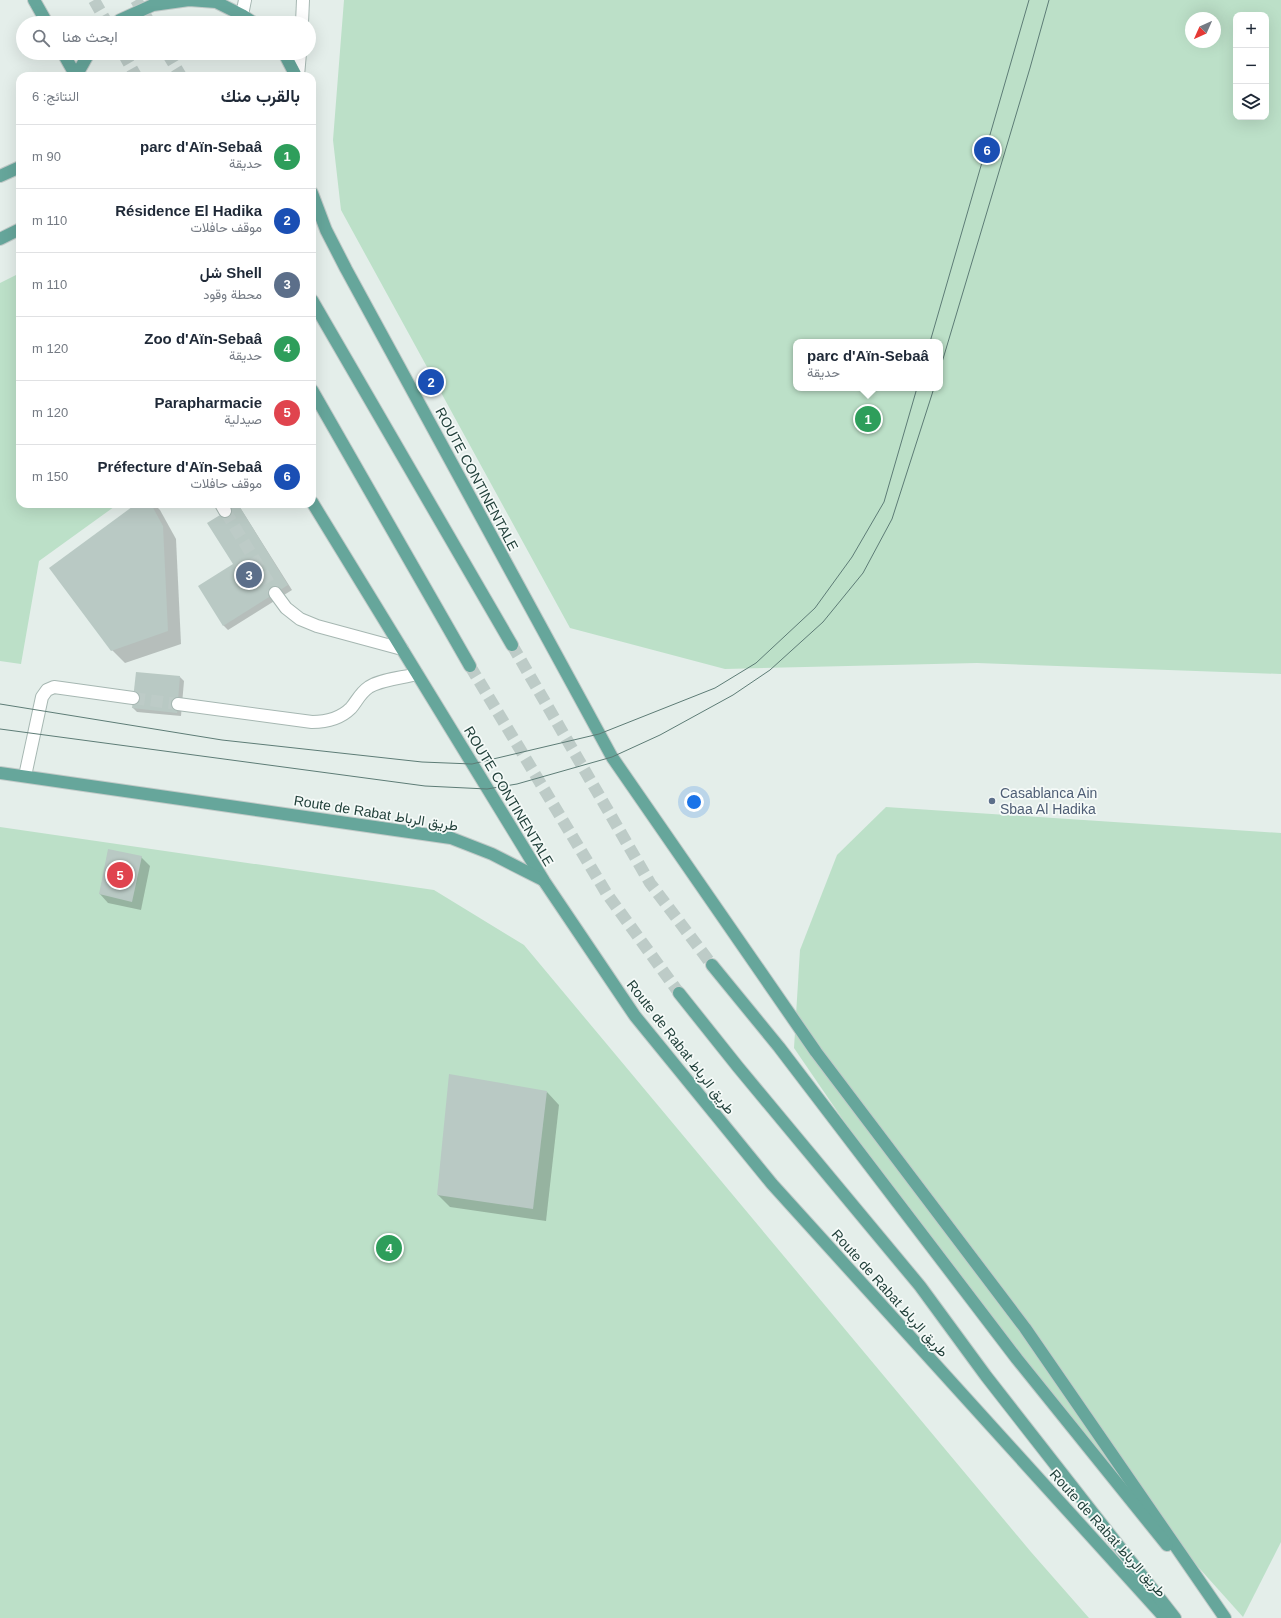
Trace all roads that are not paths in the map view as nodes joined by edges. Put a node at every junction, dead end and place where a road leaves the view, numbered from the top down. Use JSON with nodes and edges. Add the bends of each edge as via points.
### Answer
{"nodes":[{"id":1,"x":34,"y":0,"type":"edge"},
{"id":2,"x":189,"y":0,"type":"edge"},
{"id":3,"x":245,"y":0,"type":"edge"},
{"id":4,"x":303,"y":0,"type":"edge"},
{"id":5,"x":242,"y":14,"type":"junction"},
{"id":6,"x":43,"y":16,"type":"edge"},
{"id":7,"x":129,"y":16,"type":"edge"},
{"id":8,"x":245,"y":16,"type":"edge"},
{"id":9,"x":302,"y":16,"type":"edge"},
{"id":10,"x":67,"y":60,"type":"edge"},
{"id":11,"x":85,"y":60,"type":"edge"},
{"id":12,"x":288,"y":60,"type":"edge"},
{"id":13,"x":299,"y":60,"type":"edge"},
{"id":14,"x":74,"y":72,"type":"edge"},
{"id":15,"x":78,"y":72,"type":"edge"},
{"id":16,"x":295,"y":72,"type":"edge"},
{"id":17,"x":298,"y":72,"type":"edge"},
{"id":18,"x":16,"y":169,"type":"edge"},
{"id":19,"x":0,"y":176,"type":"edge"},
{"id":20,"x":316,"y":204,"type":"edge"},
{"id":21,"x":16,"y":231,"type":"edge"},
{"id":22,"x":0,"y":239,"type":"edge"},
{"id":23,"x":316,"y":307,"type":"edge"},
{"id":24,"x":316,"y":397,"type":"edge"},
{"id":25,"x":316,"y":508,"type":"edge"},
{"id":26,"x":275,"y":594,"type":"tunnel mouth"},
{"id":27,"x":512,"y":645,"type":"tunnel mouth"},
{"id":28,"x":402,"y":649,"type":"junction"},
{"id":29,"x":470,"y":666,"type":"tunnel mouth"},
{"id":30,"x":417,"y":674,"type":"junction"},
{"id":31,"x":133,"y":698,"type":"tunnel mouth"},
{"id":32,"x":178,"y":704,"type":"tunnel mouth"},
{"id":33,"x":0,"y":773,"type":"edge"},
{"id":34,"x":26,"y":776,"type":"junction"},
{"id":35,"x":544,"y":881,"type":"junction"},
{"id":36,"x":712,"y":965,"type":"tunnel mouth"},
{"id":37,"x":679,"y":992,"type":"tunnel mouth"},
{"id":38,"x":1165,"y":1618,"type":"edge"},
{"id":39,"x":1175,"y":1618,"type":"edge"},
{"id":40,"x":1225,"y":1618,"type":"edge"}],
"edges":[{"from":1,"to":6,"type":"main road"},
{"from":2,"to":5,"type":"main road","via":[[216,2]]},
{"from":2,"to":7,"type":"main road","via":[[153,5]]},
{"from":3,"to":5,"type":"street"},
{"from":4,"to":9,"type":"street"},
{"from":5,"to":8,"type":"main road"},
{"from":10,"to":14,"type":"main road"},
{"from":11,"to":15,"type":"main road"},
{"from":12,"to":16,"type":"main road"},
{"from":13,"to":17,"type":"street"},
{"from":18,"to":19,"type":"main road"},
{"from":20,"to":40,"type":"main road","name":"ROUTE CONTINENTALE","via":[[346,269],[612,757],[816,1052],[1025,1328]]},
{"from":21,"to":22,"type":"main road"},
{"from":23,"to":27,"type":"main road"},
{"from":24,"to":29,"type":"main road"},
{"from":25,"to":28,"type":"main road","name":"ROUTE CONTINENTALE"},
{"from":26,"to":28,"type":"street","via":[[286,608],[300,619]]},
{"from":28,"to":30,"type":"main road","name":"ROUTE CONTINENTALE"},
{"from":30,"to":32,"type":"street","via":[[370,687],[359,695],[340,717],[326,722]]},
{"from":30,"to":35,"type":"main road","name":"ROUTE CONTINENTALE"},
{"from":31,"to":34,"type":"street","via":[[54,687],[47,690],[42,697]]},
{"from":33,"to":34,"type":"main road","name":"Route de Rabat طريق الرباط"},
{"from":34,"to":35,"type":"main road","name":"Route de Rabat طريق الرباط","via":[[451,838],[492,854]]},
{"from":35,"to":38,"type":"main road","name":"Route de Rabat طريق الرباط","via":[[635,1016],[772,1184]]},
{"from":36,"to":40,"type":"main road","via":[[779,1048],[1017,1359]]},
{"from":37,"to":39,"type":"main road","via":[[748,1080],[920,1286],[986,1376]]}]}
